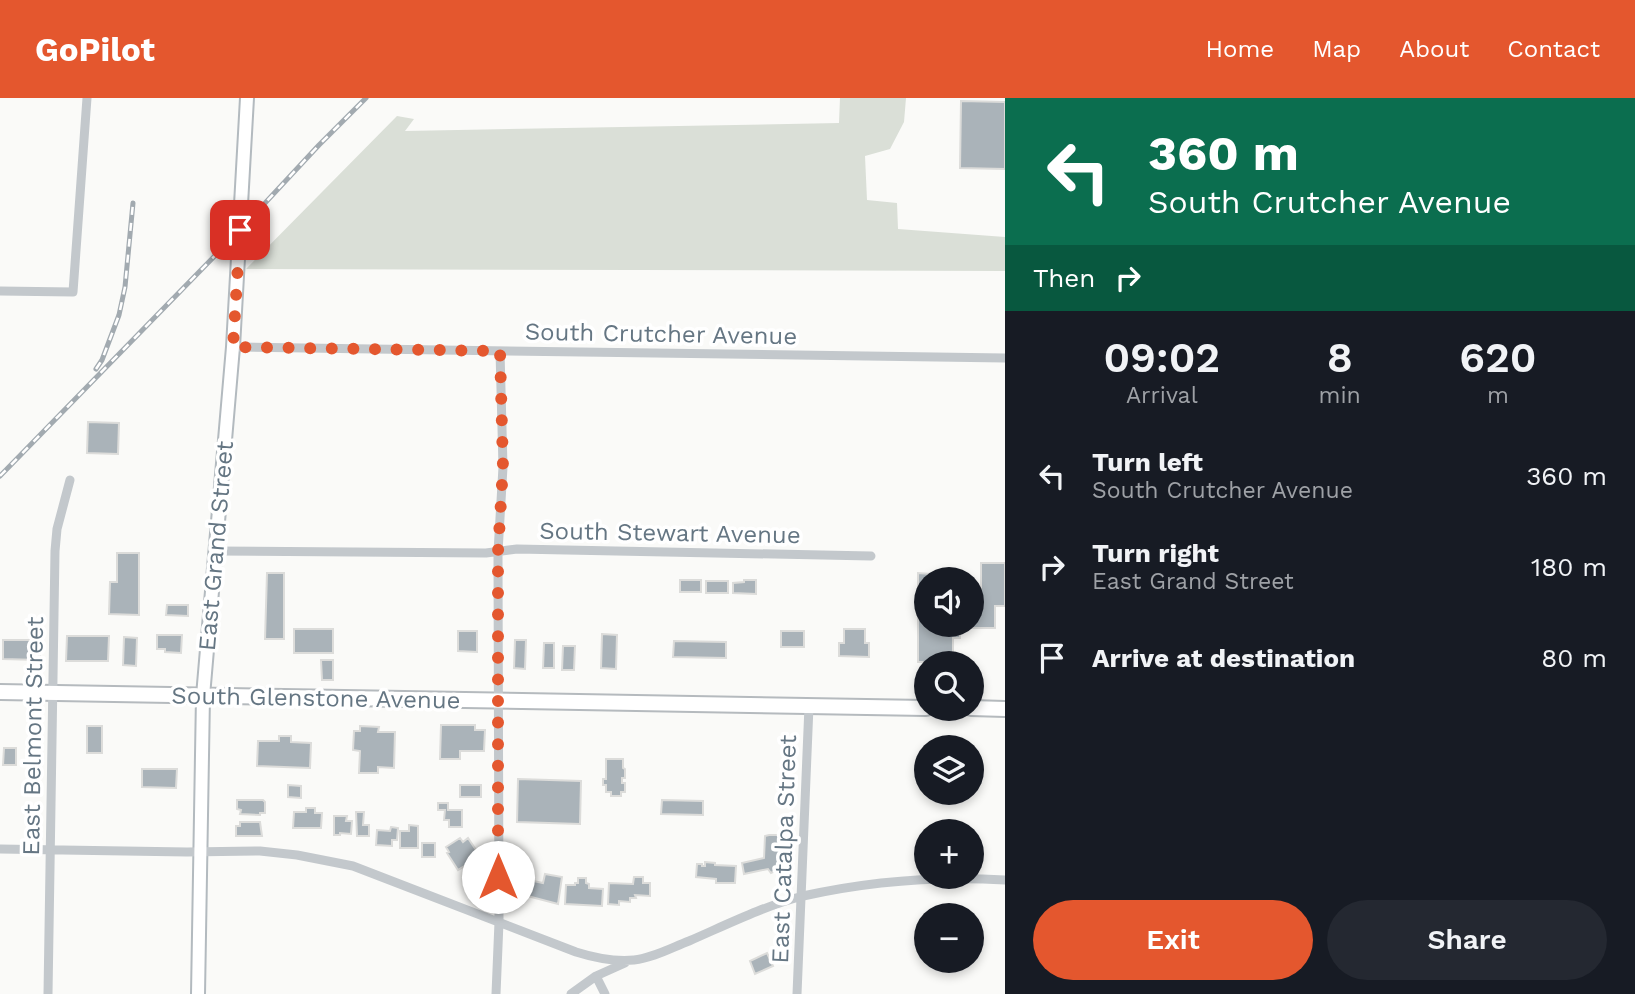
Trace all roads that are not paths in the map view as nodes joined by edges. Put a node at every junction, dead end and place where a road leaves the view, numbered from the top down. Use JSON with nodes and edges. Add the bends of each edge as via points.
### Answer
{"nodes":[{"id":1,"x":87,"y":98,"type":"edge"},
{"id":2,"x":247,"y":98,"type":"edge"},
{"id":3,"x":0,"y":291,"type":"edge"},
{"id":4,"x":233,"y":347,"type":"junction"},
{"id":5,"x":500,"y":351,"type":"junction"},
{"id":6,"x":1005,"y":358,"type":"edge"},
{"id":7,"x":69,"y":480,"type":"dead end"},
{"id":8,"x":216,"y":551,"type":"junction"},
{"id":9,"x":498,"y":552,"type":"junction"},
{"id":10,"x":871,"y":556,"type":"dead end"},
{"id":11,"x":0,"y":692,"type":"edge"},
{"id":12,"x":52,"y":693,"type":"junction"},
{"id":13,"x":203,"y":696,"type":"junction"},
{"id":14,"x":498,"y":701,"type":"junction"},
{"id":15,"x":1005,"y":703,"type":"edge"},
{"id":16,"x":808,"y":706,"type":"junction"},
{"id":17,"x":914,"y":708,"type":"edge"},
{"id":18,"x":984,"y":709,"type":"edge"},
{"id":19,"x":989,"y":709,"type":"junction"},
{"id":20,"x":1005,"y":709,"type":"edge"},
{"id":21,"x":0,"y":849,"type":"edge"},
{"id":22,"x":50,"y":849,"type":"junction"},
{"id":23,"x":200,"y":852,"type":"junction"},
{"id":24,"x":1005,"y":880,"type":"edge"},
{"id":25,"x":802,"y":897,"type":"junction"},
{"id":26,"x":499,"y":922,"type":"junction"},
{"id":27,"x":633,"y":960,"type":"junction"},
{"id":28,"x":596,"y":976,"type":"junction"},
{"id":29,"x":48,"y":994,"type":"edge"},
{"id":30,"x":198,"y":994,"type":"edge"},
{"id":31,"x":496,"y":994,"type":"edge"},
{"id":32,"x":571,"y":994,"type":"edge"},
{"id":33,"x":605,"y":994,"type":"edge"},
{"id":34,"x":797,"y":994,"type":"edge"}],
"edges":[{"from":1,"to":3,"type":"street","via":[[74,292]]},
{"from":2,"to":4,"type":"main road","name":"East Grand Street"},
{"from":4,"to":5,"type":"street","name":"South Crutcher Avenue"},
{"from":4,"to":8,"type":"main road","name":"East Grand Street"},
{"from":5,"to":6,"type":"street","name":"South Crutcher Avenue"},
{"from":5,"to":9,"type":"street","via":[[503,467]]},
{"from":7,"to":12,"type":"street","name":"East Belmont Street","via":[[55,551]]},
{"from":8,"to":9,"type":"street","name":"South Stewart Avenue"},
{"from":8,"to":13,"type":"main road","name":"East Grand Street"},
{"from":9,"to":10,"type":"street","name":"South Stewart Avenue"},
{"from":9,"to":14,"type":"street"},
{"from":11,"to":12,"type":"main road","name":"South Glenstone Avenue"},
{"from":12,"to":13,"type":"main road","name":"South Glenstone Avenue"},
{"from":12,"to":22,"type":"street","name":"East Belmont Street"},
{"from":13,"to":14,"type":"main road","name":"South Glenstone Avenue"},
{"from":13,"to":23,"type":"main road","name":"East Grand Street"},
{"from":14,"to":16,"type":"main road","name":"South Glenstone Avenue"},
{"from":14,"to":26,"type":"street"},
{"from":15,"to":19,"type":"main road"},
{"from":16,"to":17,"type":"main road","name":"South Glenstone Avenue"},
{"from":16,"to":25,"type":"street","name":"East Catalpa Street"},
{"from":18,"to":19,"type":"main road"},
{"from":19,"to":20,"type":"main road"},
{"from":21,"to":22,"type":"street"},
{"from":22,"to":23,"type":"street"},
{"from":22,"to":29,"type":"street","name":"East Belmont Street"},
{"from":23,"to":26,"type":"street","via":[[269,852],[353,866]]},
{"from":23,"to":30,"type":"main road","name":"East Grand Street"},
{"from":24,"to":25,"type":"street","via":[[910,880]]},
{"from":25,"to":27,"type":"street"},
{"from":25,"to":34,"type":"street","name":"East Catalpa Street"},
{"from":26,"to":27,"type":"street","via":[[585,955]]},
{"from":26,"to":31,"type":"street"},
{"from":27,"to":28,"type":"street"},
{"from":28,"to":32,"type":"street"},
{"from":28,"to":33,"type":"street"}]}
